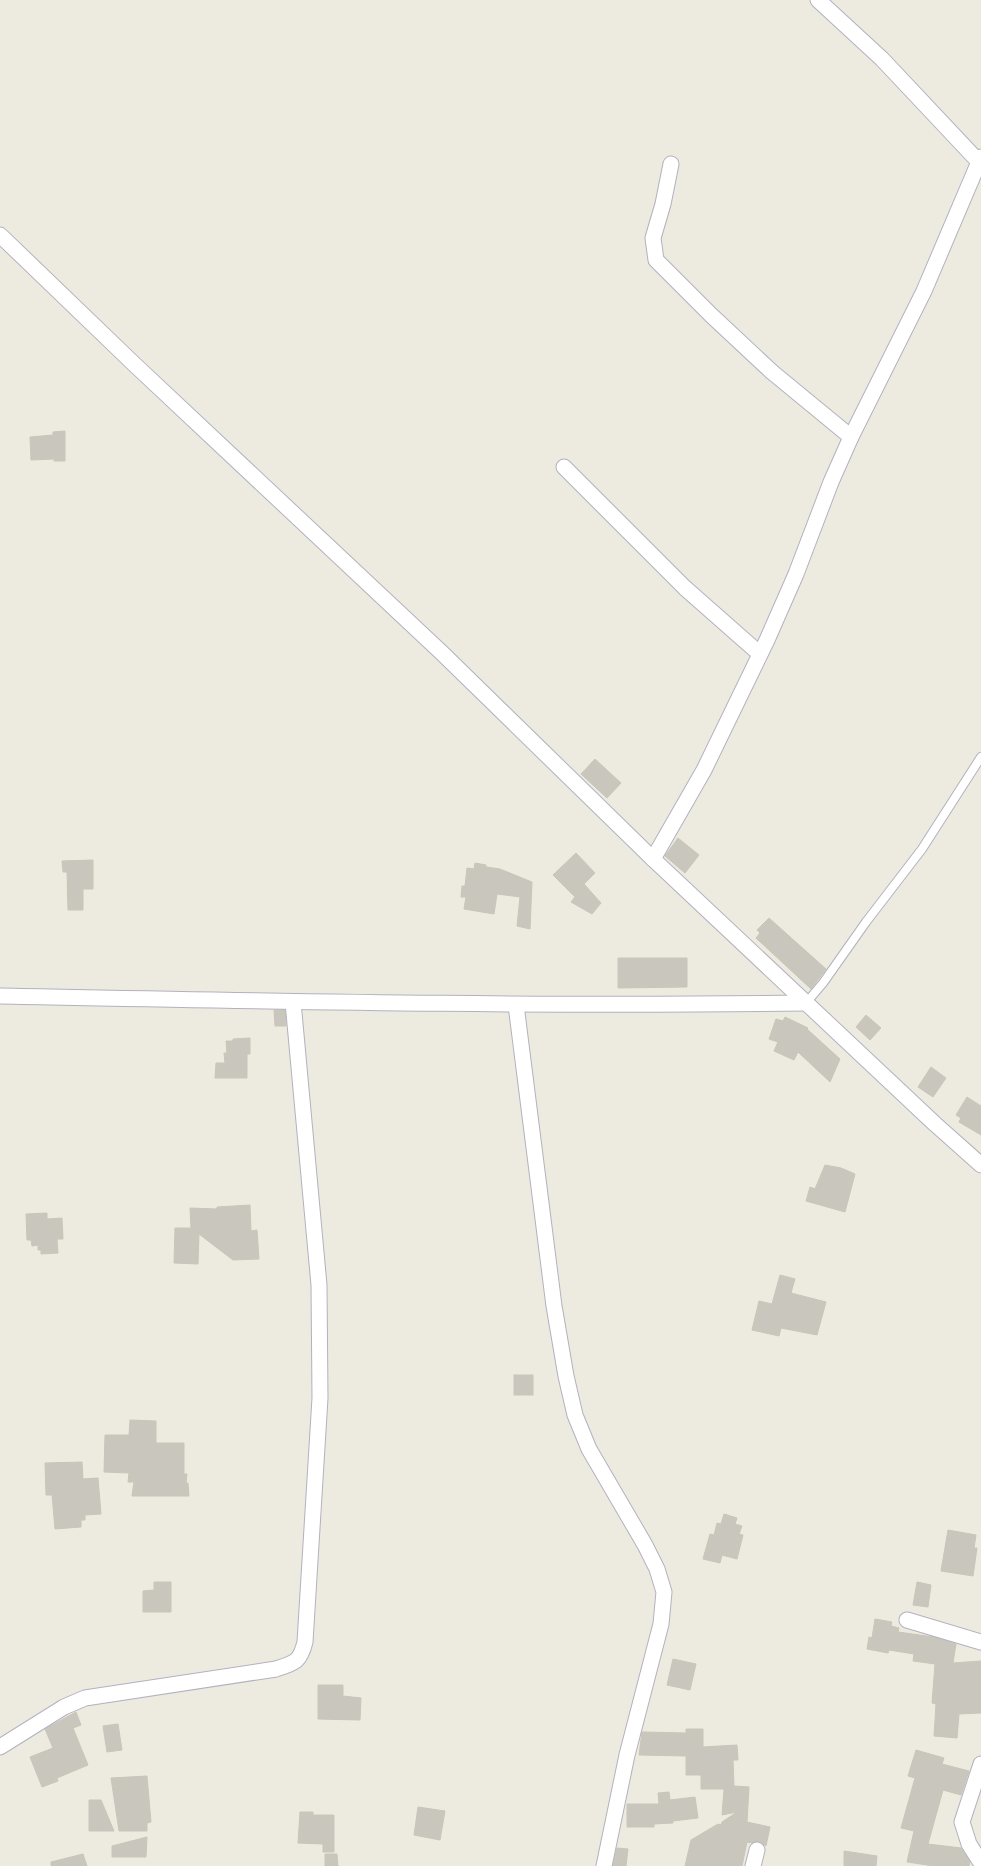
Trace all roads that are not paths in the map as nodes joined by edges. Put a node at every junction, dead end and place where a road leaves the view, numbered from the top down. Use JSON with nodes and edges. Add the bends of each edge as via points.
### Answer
{"nodes":[{"id":1,"x":818,"y":0,"type":"edge"},
{"id":2,"x":980,"y":159,"type":"edge"},
{"id":3,"x":671,"y":164,"type":"dead end"},
{"id":4,"x":0,"y":235,"type":"edge"},
{"id":5,"x":851,"y":437,"type":"junction"},
{"id":6,"x":564,"y":467,"type":"dead end"},
{"id":7,"x":760,"y":654,"type":"junction"},
{"id":8,"x":981,"y":757,"type":"edge"},
{"id":9,"x":653,"y":859,"type":"junction"},
{"id":10,"x":0,"y":996,"type":"edge"},
{"id":11,"x":293,"y":1002,"type":"junction"},
{"id":12,"x":806,"y":1003,"type":"junction"},
{"id":13,"x":516,"y":1005,"type":"junction"},
{"id":14,"x":981,"y":1165,"type":"edge"},
{"id":15,"x":907,"y":1620,"type":"dead end"},
{"id":16,"x":981,"y":1642,"type":"edge"},
{"id":17,"x":0,"y":1747,"type":"edge"},
{"id":18,"x":981,"y":1764,"type":"edge"},
{"id":19,"x":757,"y":1850,"type":"dead end"},
{"id":20,"x":981,"y":1864,"type":"edge"},
{"id":21,"x":604,"y":1866,"type":"edge"},
{"id":22,"x":753,"y":1866,"type":"edge"}],
"edges":[{"from":1,"to":2,"type":"street","via":[[882,59]]},
{"from":2,"to":5,"type":"street","via":[[924,291]]},
{"from":3,"to":5,"type":"street","via":[[653,238],[656,260],[772,372]]},
{"from":4,"to":9,"type":"street","via":[[442,653]]},
{"from":5,"to":7,"type":"street","via":[[796,574]]},
{"from":6,"to":7,"type":"street","via":[[685,588]]},
{"from":7,"to":9,"type":"street","via":[[704,770]]},
{"from":8,"to":12,"type":"lane","via":[[922,849]]},
{"from":9,"to":12,"type":"street"},
{"from":10,"to":11,"type":"street"},
{"from":11,"to":13,"type":"street"},
{"from":11,"to":17,"type":"street","via":[[310,1174],[319,1308],[320,1398],[305,1642],[301,1656],[292,1664],[276,1669],[84,1698],[64,1707]]},
{"from":12,"to":13,"type":"street"},
{"from":12,"to":14,"type":"street"},
{"from":13,"to":21,"type":"street","via":[[554,1306],[575,1415],[589,1449],[645,1545],[657,1569],[664,1592],[661,1624],[627,1755]]},
{"from":15,"to":16,"type":"street"},
{"from":18,"to":20,"type":"street","via":[[962,1822],[969,1844]]},
{"from":19,"to":22,"type":"street"}]}
